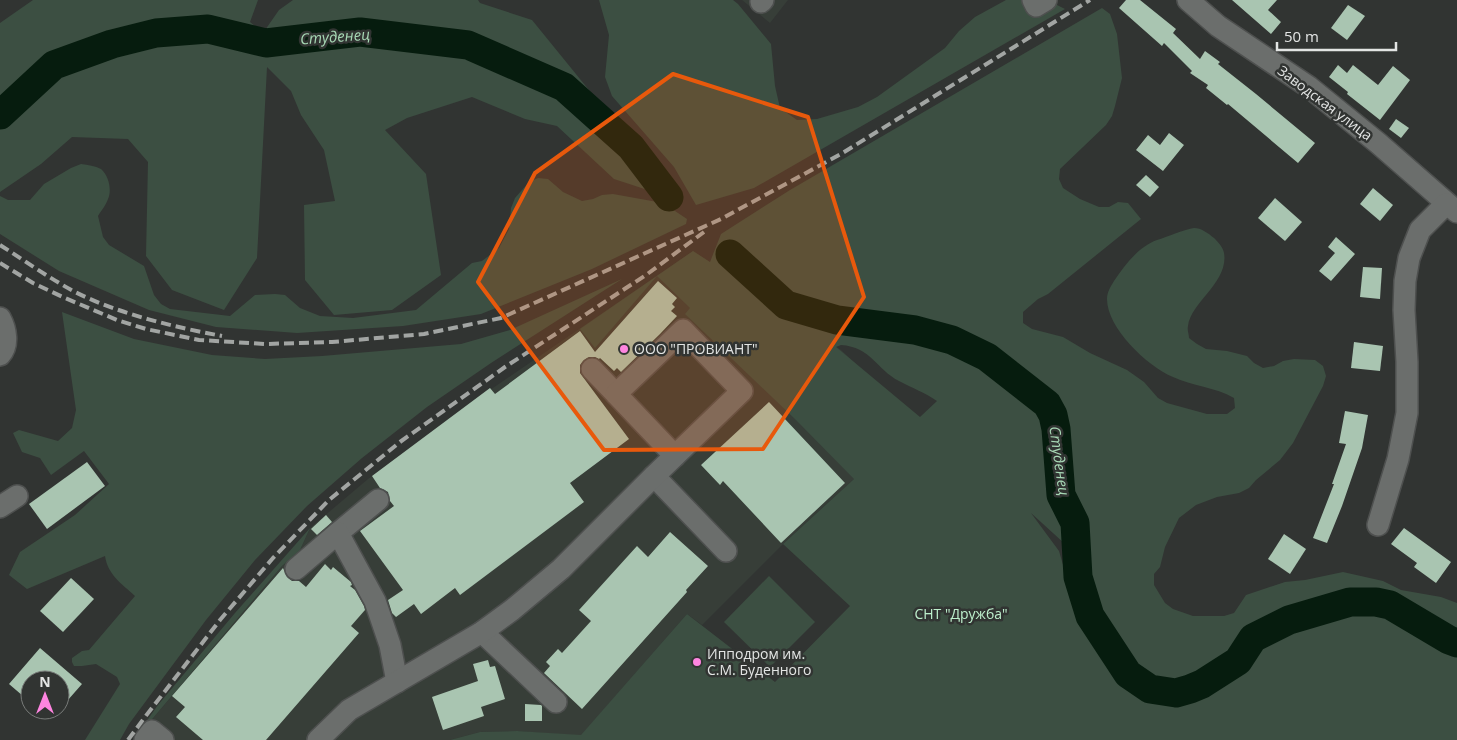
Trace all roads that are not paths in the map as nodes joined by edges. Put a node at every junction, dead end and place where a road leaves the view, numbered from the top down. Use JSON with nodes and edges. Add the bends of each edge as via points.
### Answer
{"nodes":[{"id":1,"x":1033,"y":0,"type":"edge"},
{"id":2,"x":1046,"y":0,"type":"edge"},
{"id":3,"x":1188,"y":0,"type":"edge"},
{"id":4,"x":1452,"y":208,"type":"edge"},
{"id":5,"x":0,"y":318,"type":"edge"},
{"id":6,"x":0,"y":355,"type":"edge"},
{"id":7,"x":592,"y":369,"type":"dead end"},
{"id":8,"x":616,"y":394,"type":"junction"},
{"id":9,"x":675,"y":456,"type":"junction"},
{"id":10,"x":654,"y":476,"type":"junction"},
{"id":11,"x":378,"y":500,"type":"dead end"},
{"id":12,"x":1378,"y":525,"type":"dead end"},
{"id":13,"x":338,"y":533,"type":"junction"},
{"id":14,"x":726,"y":551,"type":"dead end"},
{"id":15,"x":296,"y":569,"type":"dead end"},
{"id":16,"x":482,"y":632,"type":"junction"},
{"id":17,"x":397,"y":682,"type":"junction"},
{"id":18,"x":556,"y":702,"type":"dead end"},
{"id":19,"x":145,"y":740,"type":"edge"},
{"id":20,"x":164,"y":740,"type":"edge"},
{"id":21,"x":318,"y":740,"type":"edge"}],
"edges":[{"from":1,"to":2,"type":"street","via":[[1036,6]]},
{"from":3,"to":4,"type":"street","name":"Заводская улица","via":[[1218,26],[1309,87]]},
{"from":4,"to":12,"type":"street","via":[[1420,230],[1409,258],[1404,310],[1407,413],[1398,459]]},
{"from":5,"to":6,"type":"street","via":[[6,338]]},
{"from":7,"to":8,"type":"street"},
{"from":8,"to":9,"type":"street"},
{"from":8,"to":9,"type":"street","via":[[683,330],[736,384],[742,391]]},
{"from":9,"to":10,"type":"street"},
{"from":10,"to":14,"type":"street"},
{"from":10,"to":16,"type":"street","via":[[561,569]]},
{"from":11,"to":13,"type":"street"},
{"from":13,"to":15,"type":"street"},
{"from":13,"to":17,"type":"street","via":[[375,601],[390,644]]},
{"from":16,"to":17,"type":"street"},
{"from":16,"to":18,"type":"street"},
{"from":17,"to":21,"type":"street","via":[[349,710]]},
{"from":19,"to":20,"type":"street","via":[[152,731]]}]}
